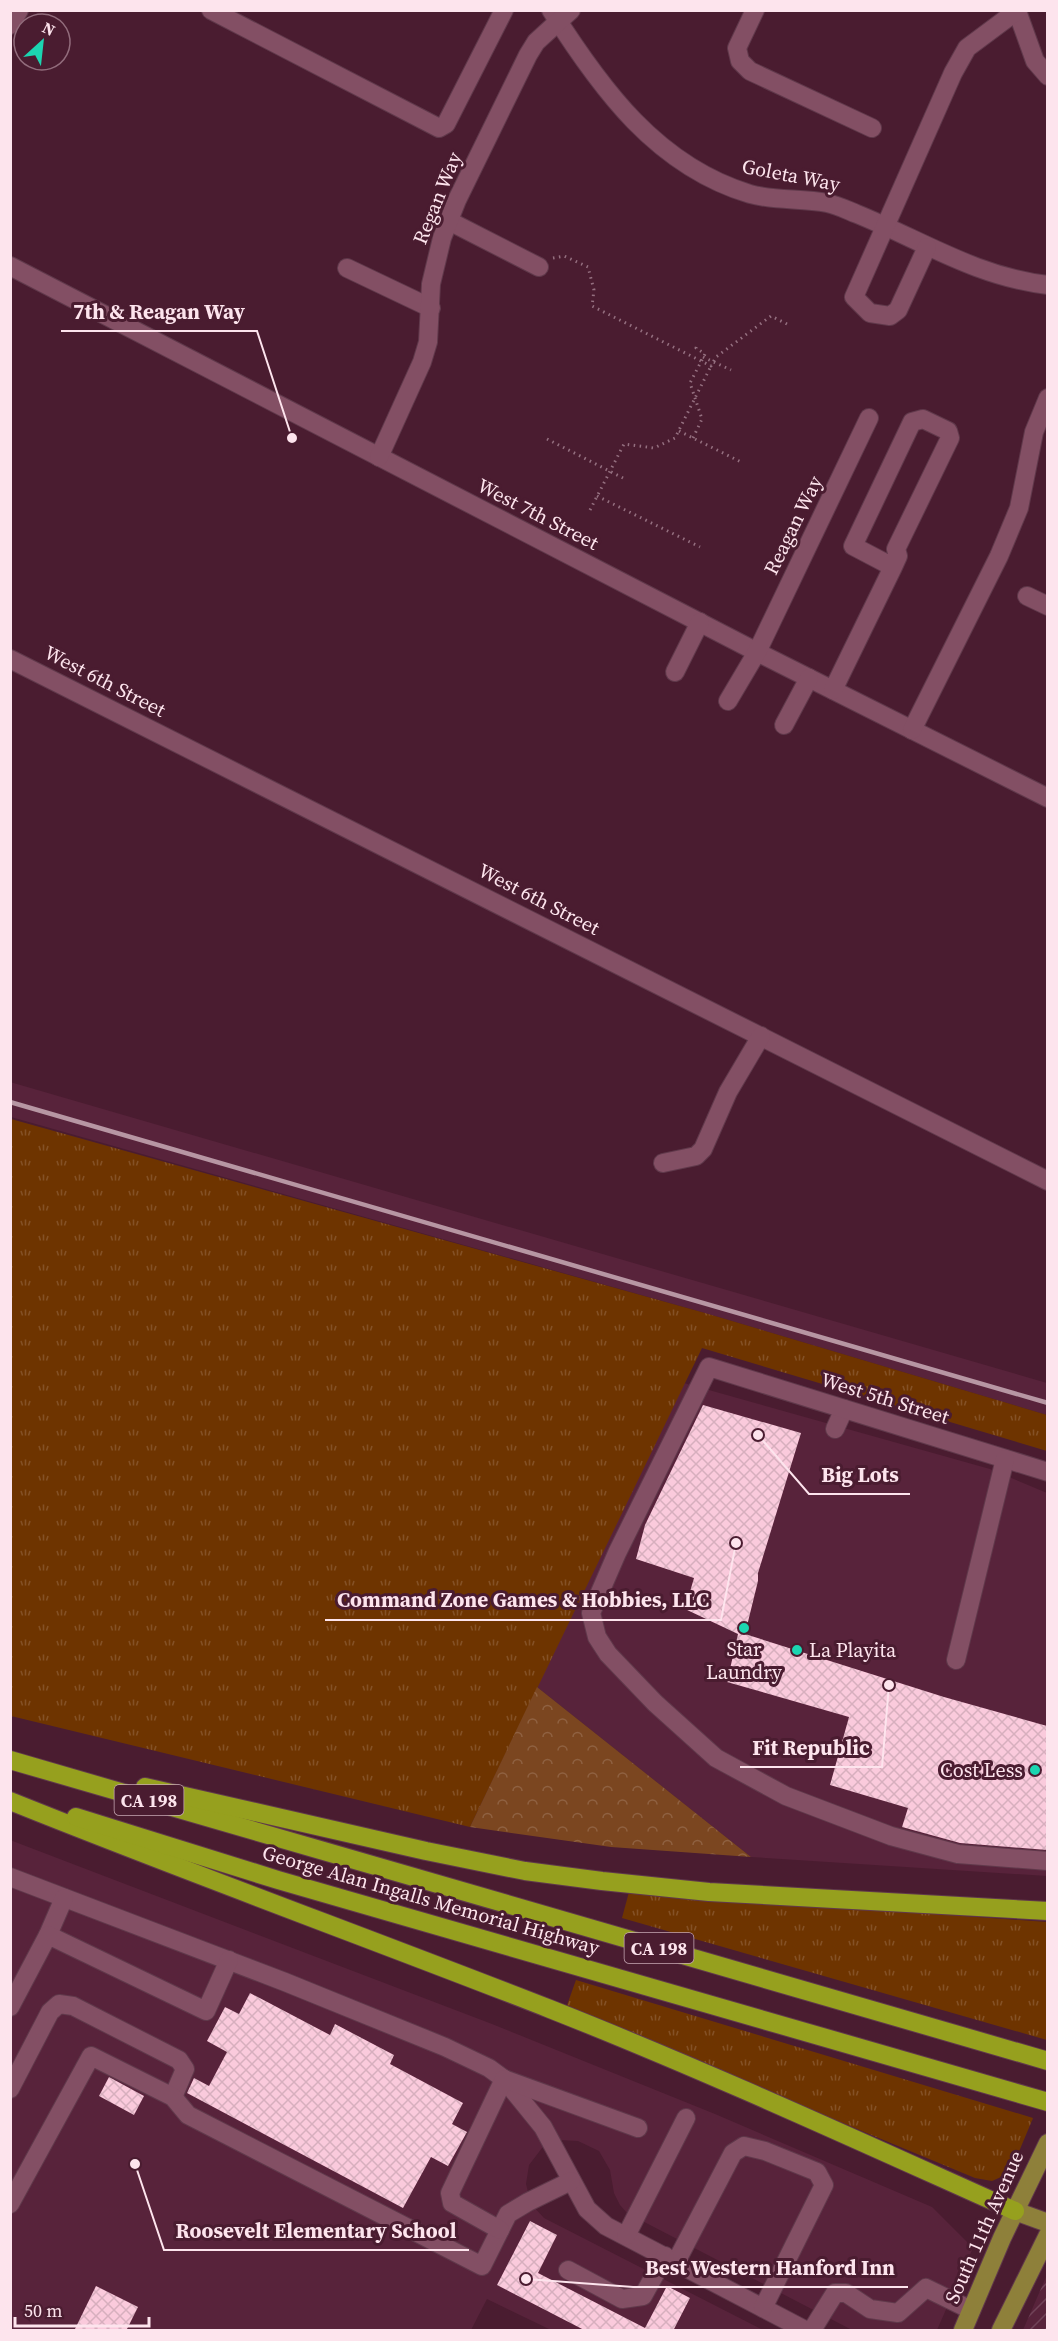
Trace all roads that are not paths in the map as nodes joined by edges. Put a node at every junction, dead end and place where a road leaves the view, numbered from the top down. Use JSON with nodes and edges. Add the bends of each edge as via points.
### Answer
{"nodes":[{"id":1,"x":19,"y":10,"type":"edge"},
{"id":2,"x":211,"y":10,"type":"edge"},
{"id":3,"x":504,"y":10,"type":"edge"},
{"id":4,"x":755,"y":10,"type":"edge"},
{"id":5,"x":1017,"y":11,"type":"edge"},
{"id":6,"x":560,"y":14,"type":"edge"},
{"id":7,"x":10,"y":25,"type":"edge"},
{"id":8,"x":1047,"y":76,"type":"edge"},
{"id":9,"x":872,"y":128,"type":"dead end"},
{"id":10,"x":449,"y":221,"type":"junction"},
{"id":11,"x":885,"y":227,"type":"junction"},
{"id":12,"x":927,"y":248,"type":"junction"},
{"id":13,"x":10,"y":266,"type":"edge"},
{"id":14,"x":539,"y":267,"type":"road end"},
{"id":15,"x":347,"y":268,"type":"dead end"},
{"id":16,"x":1047,"y":285,"type":"edge"},
{"id":17,"x":431,"y":308,"type":"junction"},
{"id":18,"x":1047,"y":398,"type":"edge"},
{"id":19,"x":869,"y":418,"type":"dead end"},
{"id":20,"x":379,"y":457,"type":"junction"},
{"id":21,"x":893,"y":567,"type":"junction"},
{"id":22,"x":1027,"y":596,"type":"dead end"},
{"id":23,"x":1047,"y":606,"type":"edge"},
{"id":24,"x":700,"y":622,"type":"junction"},
{"id":25,"x":757,"y":652,"type":"junction"},
{"id":26,"x":10,"y":659,"type":"edge"},
{"id":27,"x":675,"y":672,"type":"dead end"},
{"id":28,"x":809,"y":678,"type":"junction"},
{"id":29,"x":833,"y":690,"type":"junction"},
{"id":30,"x":728,"y":700,"type":"dead end"},
{"id":31,"x":784,"y":725,"type":"dead end"},
{"id":32,"x":912,"y":730,"type":"junction"},
{"id":33,"x":1047,"y":798,"type":"edge"},
{"id":34,"x":761,"y":1036,"type":"junction"},
{"id":35,"x":663,"y":1163,"type":"dead end"},
{"id":36,"x":1047,"y":1181,"type":"edge"},
{"id":37,"x":844,"y":1409,"type":"junction"},
{"id":38,"x":835,"y":1429,"type":"dead end"},
{"id":39,"x":1005,"y":1459,"type":"junction"},
{"id":40,"x":1047,"y":1472,"type":"edge"},
{"id":41,"x":956,"y":1660,"type":"dead end"},
{"id":42,"x":10,"y":1759,"type":"edge"},
{"id":43,"x":10,"y":1800,"type":"edge"},
{"id":44,"x":1047,"y":1861,"type":"edge"},
{"id":45,"x":12,"y":1882,"type":"edge"},
{"id":46,"x":64,"y":1898,"type":"junction"},
{"id":47,"x":1047,"y":1911,"type":"edge"},
{"id":48,"x":48,"y":1935,"type":"junction"},
{"id":49,"x":229,"y":1960,"type":"junction"},
{"id":50,"x":10,"y":2007,"type":"edge"},
{"id":51,"x":1039,"y":2058,"type":"edge"},
{"id":52,"x":504,"y":2079,"type":"junction"},
{"id":53,"x":10,"y":2089,"type":"edge"},
{"id":54,"x":173,"y":2097,"type":"junction"},
{"id":55,"x":1047,"y":2102,"type":"edge"},
{"id":56,"x":687,"y":2118,"type":"dead end"},
{"id":57,"x":638,"y":2128,"type":"dead end"},
{"id":58,"x":1047,"y":2143,"type":"edge"},
{"id":59,"x":571,"y":2181,"type":"junction"},
{"id":60,"x":11,"y":2204,"type":"edge"},
{"id":61,"x":1015,"y":2211,"type":"junction"},
{"id":62,"x":1047,"y":2223,"type":"edge"},
{"id":63,"x":500,"y":2230,"type":"junction"},
{"id":64,"x":1047,"y":2235,"type":"edge"},
{"id":65,"x":626,"y":2236,"type":"junction"},
{"id":66,"x":670,"y":2259,"type":"junction"},
{"id":67,"x":568,"y":2271,"type":"dead end"},
{"id":68,"x":763,"y":2308,"type":"junction"},
{"id":69,"x":971,"y":2310,"type":"junction"},
{"id":70,"x":805,"y":2331,"type":"edge"},
{"id":71,"x":812,"y":2331,"type":"edge"},
{"id":72,"x":963,"y":2331,"type":"edge"},
{"id":73,"x":1001,"y":2331,"type":"edge"}],
"edges":[{"from":1,"to":7,"type":"street"},
{"from":2,"to":3,"type":"street","via":[[439,128],[446,124]]},
{"from":4,"to":9,"type":"street","via":[[737,48],[740,61],[750,71]]},
{"from":5,"to":8,"type":"street","via":[[1035,62]]},
{"from":5,"to":11,"type":"street","via":[[967,48]]},
{"from":6,"to":10,"type":"street","name":"Regan Way","via":[[528,55]]},
{"from":6,"to":11,"type":"street","name":"Goleta Way","via":[[579,56],[630,118],[658,145],[690,167],[753,195],[830,203]]},
{"from":10,"to":14,"type":"street"},
{"from":10,"to":17,"type":"street","name":"Regan Way","via":[[431,284]]},
{"from":11,"to":12,"type":"street","name":"Goleta Way"},
{"from":11,"to":12,"type":"street","via":[[854,297],[870,313],[890,316],[898,310]]},
{"from":12,"to":16,"type":"street","name":"Goleta Way","via":[[1002,277]]},
{"from":13,"to":20,"type":"street","name":"West 7th Street"},
{"from":15,"to":17,"type":"street"},
{"from":17,"to":20,"type":"street","name":"Regan Way","via":[[422,362]]},
{"from":18,"to":32,"type":"street","via":[[1034,432],[1019,508]]},
{"from":19,"to":25,"type":"street","name":"Reagan Way"},
{"from":20,"to":24,"type":"street","name":"West 7th Street"},
{"from":21,"to":21,"type":"street","via":[[898,556],[896,549],[950,438],[948,431],[923,419],[912,422],[853,546]]},
{"from":21,"to":29,"type":"street"},
{"from":22,"to":23,"type":"street"},
{"from":24,"to":25,"type":"street","name":"West 7th Street"},
{"from":24,"to":27,"type":"street"},
{"from":25,"to":28,"type":"street","name":"West 7th Street"},
{"from":25,"to":30,"type":"street","name":"Reagan Way"},
{"from":26,"to":34,"type":"street","name":"West 6th Street"},
{"from":28,"to":29,"type":"street","name":"West 7th Street"},
{"from":28,"to":31,"type":"street"},
{"from":29,"to":32,"type":"street","name":"West 7th Street"},
{"from":32,"to":33,"type":"street","name":"West 7th Street"},
{"from":34,"to":35,"type":"street","via":[[728,1092],[703,1149],[696,1156]]},
{"from":34,"to":36,"type":"street","name":"West 6th Street"},
{"from":37,"to":38,"type":"street"},
{"from":37,"to":39,"type":"street","name":"West 5th Street"},
{"from":37,"to":44,"type":"street","name":"West 5th Street","via":[[709,1367],[616,1553],[591,1614],[597,1637],[655,1703],[716,1758],[786,1796],[891,1836],[958,1854]]},
{"from":39,"to":40,"type":"street","name":"West 5th Street"},
{"from":39,"to":41,"type":"street"},
{"from":42,"to":47,"type":"highway","via":[[525,1870],[709,1892]]},
{"from":42,"to":51,"type":"highway","name":"George Alan Ingalls Memorial Highway","number":"CA 198"},
{"from":43,"to":55,"type":"highway","name":"George Alan Ingalls Memorial Highway","number":"CA 198"},
{"from":43,"to":61,"type":"highway","via":[[562,2014]]},
{"from":45,"to":46,"type":"street"},
{"from":46,"to":48,"type":"street"},
{"from":46,"to":49,"type":"street"},
{"from":48,"to":49,"type":"street","via":[[206,2011]]},
{"from":48,"to":50,"type":"street"},
{"from":49,"to":52,"type":"street","via":[[445,2047]]},
{"from":52,"to":57,"type":"street"},
{"from":52,"to":59,"type":"street","via":[[543,2127]]},
{"from":52,"to":63,"type":"street","via":[[450,2193],[452,2203]]},
{"from":53,"to":54,"type":"street","via":[[50,2012],[59,2004],[73,2006],[179,2060],[185,2069]]},
{"from":54,"to":60,"type":"street","via":[[91,2056]]},
{"from":54,"to":63,"type":"street","via":[[188,2115],[482,2266]]},
{"from":56,"to":65,"type":"street"},
{"from":58,"to":61,"type":"main road","name":"South 11th Avenue"},
{"from":59,"to":63,"type":"street","via":[[508,2214]]},
{"from":59,"to":65,"type":"street","via":[[587,2209],[606,2226]]},
{"from":61,"to":62,"type":"main road"},
{"from":61,"to":69,"type":"main road","name":"South 11th Avenue"},
{"from":64,"to":73,"type":"main road"},
{"from":65,"to":66,"type":"street"},
{"from":66,"to":67,"type":"street","via":[[643,2296],[622,2299]]},
{"from":66,"to":68,"type":"street"},
{"from":66,"to":68,"type":"street","via":[[734,2152],[744,2146],[817,2172],[824,2185]]},
{"from":68,"to":70,"type":"street"},
{"from":69,"to":71,"type":"street","via":[[926,2288],[898,2313],[870,2309],[846,2294],[835,2293]]},
{"from":69,"to":72,"type":"main road","name":"South 11th Avenue"}]}
